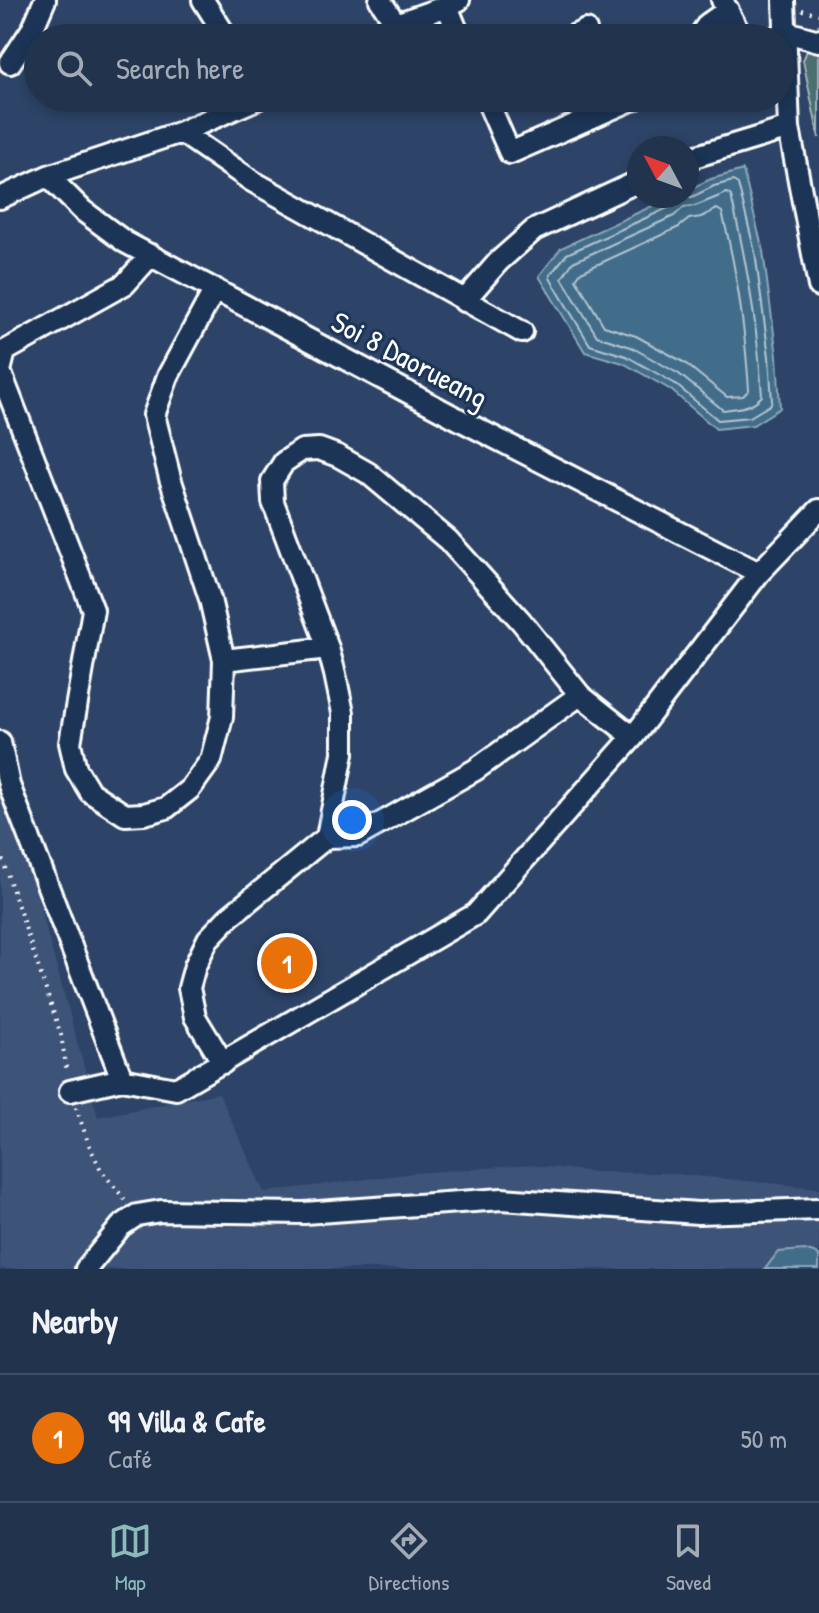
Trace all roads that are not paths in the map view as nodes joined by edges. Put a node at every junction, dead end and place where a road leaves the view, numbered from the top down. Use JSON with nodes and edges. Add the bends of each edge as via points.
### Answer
{"nodes":[{"id":1,"x":45,"y":0,"type":"edge"},
{"id":2,"x":203,"y":0,"type":"edge"},
{"id":3,"x":380,"y":0,"type":"edge"},
{"id":4,"x":784,"y":0,"type":"edge"},
{"id":5,"x":453,"y":3,"type":"edge"},
{"id":6,"x":725,"y":5,"type":"edge"},
{"id":7,"x":35,"y":24,"type":"edge"},
{"id":8,"x":218,"y":24,"type":"edge"},
{"id":9,"x":396,"y":24,"type":"joint"},
{"id":10,"x":457,"y":24,"type":"edge"},
{"id":11,"x":708,"y":24,"type":"edge"},
{"id":12,"x":735,"y":24,"type":"edge"},
{"id":13,"x":781,"y":24,"type":"edge"},
{"id":14,"x":795,"y":37,"type":"edge"},
{"id":15,"x":819,"y":41,"type":"edge"},
{"id":16,"x":24,"y":42,"type":"edge"},
{"id":17,"x":10,"y":63,"type":"dead end"},
{"id":18,"x":227,"y":112,"type":"edge"},
{"id":19,"x":492,"y":112,"type":"edge"},
{"id":20,"x":604,"y":112,"type":"edge"},
{"id":21,"x":786,"y":112,"type":"edge"},
{"id":22,"x":789,"y":128,"type":"junction"},
{"id":23,"x":181,"y":132,"type":"junction"},
{"id":24,"x":699,"y":155,"type":"edge"},
{"id":25,"x":48,"y":176,"type":"junction"},
{"id":26,"x":627,"y":187,"type":"edge"},
{"id":27,"x":0,"y":198,"type":"edge"},
{"id":28,"x":151,"y":255,"type":"junction"},
{"id":29,"x":819,"y":286,"type":"edge"},
{"id":30,"x":215,"y":289,"type":"junction"},
{"id":31,"x":464,"y":301,"type":"junction"},
{"id":32,"x":522,"y":332,"type":"dead end"},
{"id":33,"x":819,"y":510,"type":"edge"},
{"id":34,"x":759,"y":573,"type":"junction"},
{"id":35,"x":328,"y":648,"type":"junction"},
{"id":36,"x":224,"y":660,"type":"junction"},
{"id":37,"x":580,"y":695,"type":"junction"},
{"id":38,"x":633,"y":737,"type":"junction"},
{"id":39,"x":0,"y":742,"type":"edge"},
{"id":40,"x":327,"y":837,"type":"junction"},
{"id":41,"x":223,"y":1063,"type":"junction"},
{"id":42,"x":122,"y":1079,"type":"junction"},
{"id":43,"x":70,"y":1091,"type":"road end"},
{"id":44,"x":819,"y":1209,"type":"edge"},
{"id":45,"x":86,"y":1269,"type":"edge"}],
"edges":[{"from":1,"to":7,"type":"street"},
{"from":2,"to":8,"type":"street"},
{"from":3,"to":9,"type":"street"},
{"from":4,"to":13,"type":"street"},
{"from":5,"to":9,"type":"street"},
{"from":5,"to":10,"type":"street"},
{"from":6,"to":11,"type":"street"},
{"from":6,"to":12,"type":"street"},
{"from":14,"to":15,"type":"street"},
{"from":16,"to":17,"type":"street"},
{"from":18,"to":23,"type":"street"},
{"from":19,"to":20,"type":"street","via":[[510,153]]},
{"from":21,"to":22,"type":"street"},
{"from":22,"to":24,"type":"street"},
{"from":22,"to":29,"type":"street"},
{"from":23,"to":25,"type":"street"},
{"from":23,"to":31,"type":"street","via":[[252,181]]},
{"from":25,"to":27,"type":"street"},
{"from":25,"to":28,"type":"street","name":"Soi 8 Daorueang","via":[[82,210]]},
{"from":26,"to":31,"type":"street","via":[[534,230]]},
{"from":28,"to":30,"type":"street","name":"Soi 8 Daorueang"},
{"from":28,"to":36,"type":"street","via":[[125,284],[5,351],[0,371],[93,610],[70,743],[76,769],[90,792],[125,815],[166,808],[190,789],[211,760],[222,717]]},
{"from":30,"to":34,"type":"street","name":"Soi 8 Daorueang"},
{"from":30,"to":36,"type":"street","via":[[168,376],[154,415]]},
{"from":31,"to":32,"type":"street"},
{"from":33,"to":34,"type":"street"},
{"from":34,"to":38,"type":"street"},
{"from":35,"to":36,"type":"street"},
{"from":35,"to":37,"type":"street","via":[[273,502],[272,481],[284,462],[302,450],[319,449],[368,473],[448,540]]},
{"from":35,"to":40,"type":"street","via":[[343,713],[343,753]]},
{"from":37,"to":38,"type":"street"},
{"from":37,"to":40,"type":"street","via":[[475,770],[358,836]]},
{"from":38,"to":41,"type":"street","via":[[476,914]]},
{"from":39,"to":42,"type":"street","via":[[9,785]]},
{"from":40,"to":41,"type":"street","via":[[229,917],[208,939],[195,966],[189,988],[195,1017]]},
{"from":41,"to":42,"type":"street","via":[[176,1089]]},
{"from":42,"to":43,"type":"street"},
{"from":44,"to":45,"type":"street","via":[[698,1213],[502,1199],[304,1213],[161,1211],[137,1215],[121,1226]]}]}
